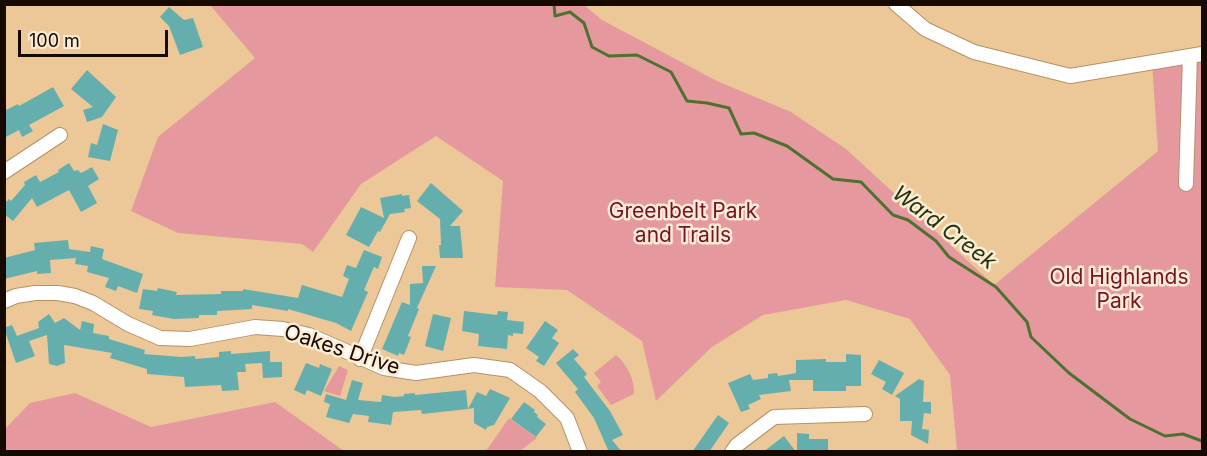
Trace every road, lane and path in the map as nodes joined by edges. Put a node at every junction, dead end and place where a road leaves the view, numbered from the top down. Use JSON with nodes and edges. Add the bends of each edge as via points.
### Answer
{"nodes":[{"id":1,"x":896,"y":4,"type":"edge"},
{"id":2,"x":1196,"y":55,"type":"edge"},
{"id":3,"x":60,"y":135,"type":"dead end"},
{"id":4,"x":4,"y":172,"type":"edge"},
{"id":5,"x":1186,"y":184,"type":"dead end"},
{"id":6,"x":409,"y":238,"type":"dead end"},
{"id":7,"x":4,"y":302,"type":"edge"},
{"id":8,"x":360,"y":359,"type":"junction"},
{"id":9,"x":865,"y":414,"type":"dead end"},
{"id":10,"x":580,"y":452,"type":"edge"},
{"id":11,"x":732,"y":452,"type":"edge"}],
"edges":[{"from":1,"to":2,"type":"street","via":[[925,29],[974,52],[1070,76]]},
{"from":2,"to":5,"type":"street"},
{"from":3,"to":4,"type":"street"},
{"from":6,"to":8,"type":"street"},
{"from":7,"to":8,"type":"street","name":"Oakes Drive","via":[[35,293],[75,296],[160,338],[190,339],[255,327],[283,329],[309,335]]},
{"from":8,"to":10,"type":"street","name":"Oakes Drive","via":[[416,373],[474,365],[510,370],[540,391],[567,418]]},
{"from":9,"to":11,"type":"street","via":[[774,417]]}]}
